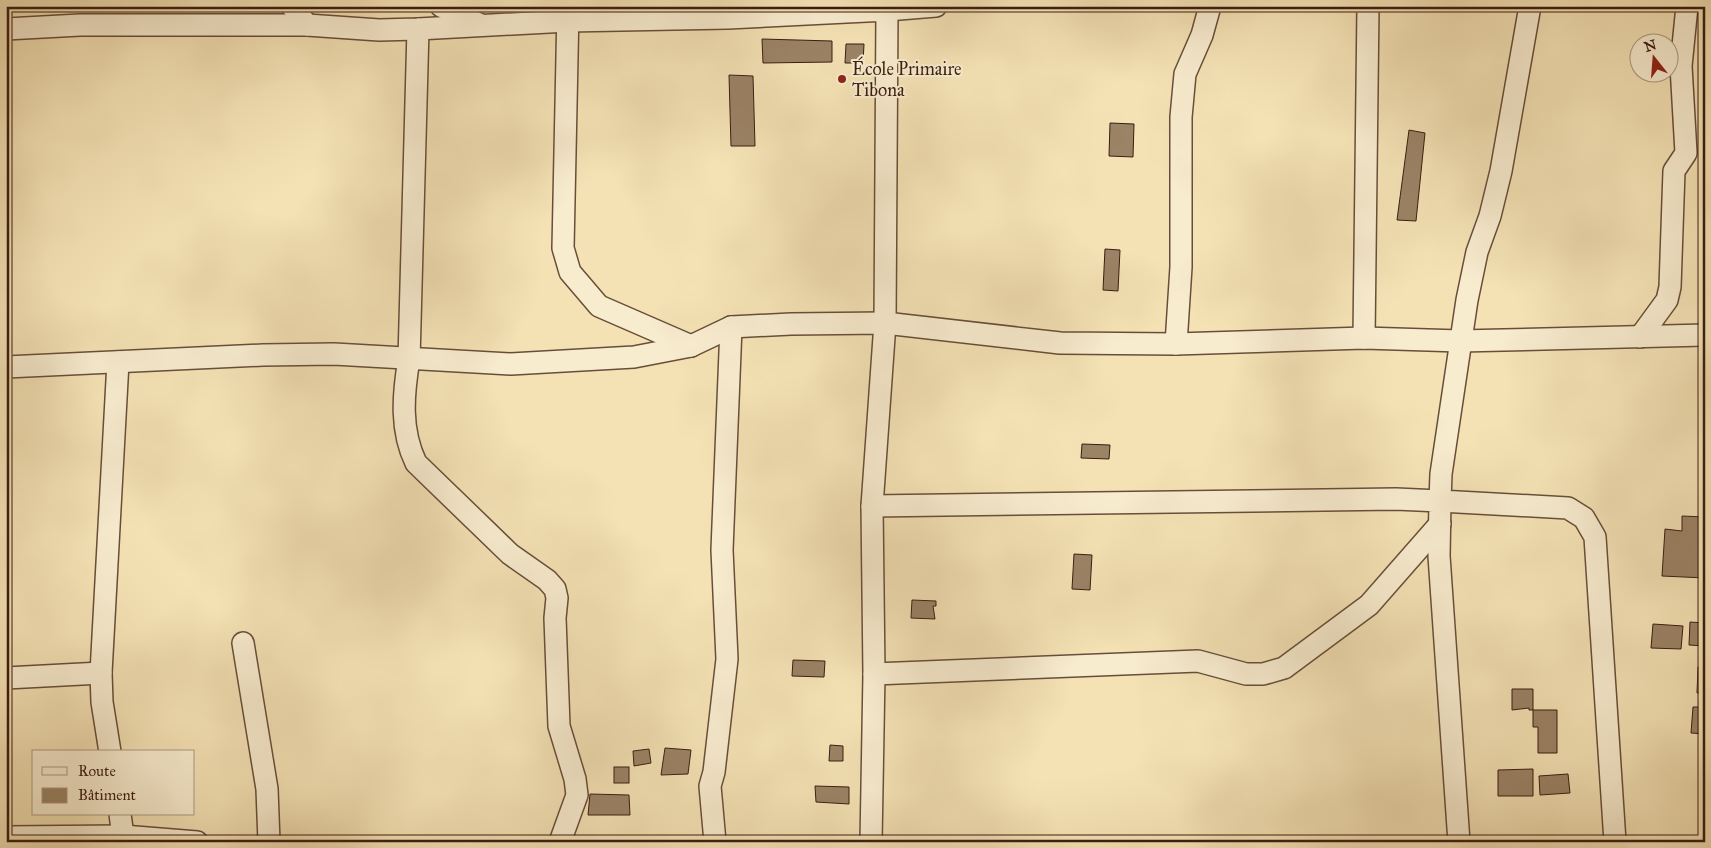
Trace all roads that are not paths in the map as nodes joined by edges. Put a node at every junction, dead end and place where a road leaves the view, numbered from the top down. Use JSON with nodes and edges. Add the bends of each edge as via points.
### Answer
{"nodes":[{"id":1,"x":292,"y":6,"type":"edge"},
{"id":2,"x":441,"y":6,"type":"edge"},
{"id":3,"x":936,"y":6,"type":"edge"},
{"id":4,"x":1210,"y":6,"type":"edge"},
{"id":5,"x":1368,"y":6,"type":"edge"},
{"id":6,"x":1530,"y":6,"type":"edge"},
{"id":7,"x":1687,"y":6,"type":"edge"},
{"id":8,"x":888,"y":8,"type":"edge"},
{"id":9,"x":728,"y":12,"type":"edge"},
{"id":10,"x":568,"y":14,"type":"edge"},
{"id":11,"x":307,"y":25,"type":"junction"},
{"id":12,"x":483,"y":26,"type":"junction"},
{"id":13,"x":6,"y":30,"type":"edge"},
{"id":14,"x":418,"y":30,"type":"junction"},
{"id":15,"x":884,"y":323,"type":"junction"},
{"id":16,"x":731,"y":327,"type":"junction"},
{"id":17,"x":1705,"y":335,"type":"edge"},
{"id":18,"x":1640,"y":337,"type":"junction"},
{"id":19,"x":1364,"y":338,"type":"junction"},
{"id":20,"x":1460,"y":341,"type":"junction"},
{"id":21,"x":1176,"y":344,"type":"junction"},
{"id":22,"x":691,"y":346,"type":"junction"},
{"id":23,"x":409,"y":359,"type":"junction"},
{"id":24,"x":118,"y":362,"type":"junction"},
{"id":25,"x":6,"y":367,"type":"edge"},
{"id":26,"x":1440,"y":501,"type":"junction"},
{"id":27,"x":872,"y":506,"type":"junction"},
{"id":28,"x":1440,"y":524,"type":"junction"},
{"id":29,"x":243,"y":644,"type":"dead end"},
{"id":30,"x":101,"y":673,"type":"junction"},
{"id":31,"x":874,"y":674,"type":"junction"},
{"id":32,"x":6,"y":678,"type":"edge"},
{"id":33,"x":110,"y":750,"type":"edge"},
{"id":34,"x":120,"y":816,"type":"edge"},
{"id":35,"x":123,"y":836,"type":"junction"},
{"id":36,"x":6,"y":837,"type":"edge"},
{"id":37,"x":197,"y":842,"type":"edge"},
{"id":38,"x":268,"y":842,"type":"edge"},
{"id":39,"x":560,"y":842,"type":"edge"},
{"id":40,"x":714,"y":842,"type":"edge"},
{"id":41,"x":871,"y":842,"type":"edge"},
{"id":42,"x":1459,"y":842,"type":"edge"},
{"id":43,"x":1615,"y":842,"type":"edge"}],
"edges":[{"from":1,"to":11,"type":"street"},
{"from":2,"to":12,"type":"street"},
{"from":3,"to":8,"type":"street"},
{"from":4,"to":21,"type":"street","via":[[1184,82]]},
{"from":5,"to":19,"type":"street"},
{"from":6,"to":20,"type":"street","via":[[1501,171],[1477,252]]},
{"from":7,"to":18,"type":"street","via":[[1681,66],[1686,153],[1674,172],[1670,287],[1667,300]]},
{"from":8,"to":9,"type":"street"},
{"from":8,"to":15,"type":"street"},
{"from":9,"to":10,"type":"street"},
{"from":10,"to":12,"type":"street"},
{"from":10,"to":22,"type":"street","via":[[563,248],[570,272],[599,306]]},
{"from":11,"to":13,"type":"street","via":[[80,25]]},
{"from":11,"to":14,"type":"street"},
{"from":12,"to":14,"type":"street"},
{"from":14,"to":23,"type":"street"},
{"from":15,"to":16,"type":"street"},
{"from":15,"to":21,"type":"street","via":[[1060,343]]},
{"from":15,"to":27,"type":"street"},
{"from":16,"to":22,"type":"street"},
{"from":16,"to":40,"type":"street","via":[[722,550],[727,659],[710,786]]},
{"from":17,"to":18,"type":"street"},
{"from":18,"to":20,"type":"street"},
{"from":19,"to":20,"type":"street"},
{"from":19,"to":21,"type":"street"},
{"from":20,"to":26,"type":"street"},
{"from":22,"to":23,"type":"street","via":[[634,357],[511,364]]},
{"from":23,"to":24,"type":"street","via":[[334,354]]},
{"from":23,"to":39,"type":"street","via":[[404,413],[407,443],[416,463],[510,554],[547,580],[557,598],[559,726],[577,795]]},
{"from":24,"to":25,"type":"street"},
{"from":24,"to":30,"type":"street"},
{"from":26,"to":27,"type":"street"},
{"from":26,"to":28,"type":"street"},
{"from":26,"to":43,"type":"street","via":[[1568,508],[1584,518],[1595,537]]},
{"from":27,"to":31,"type":"street"},
{"from":28,"to":31,"type":"street","via":[[1369,605],[1284,668],[1263,674],[1246,674],[1198,661]]},
{"from":28,"to":42,"type":"street","via":[[1439,556]]},
{"from":29,"to":38,"type":"street","via":[[267,789]]},
{"from":30,"to":32,"type":"street"},
{"from":30,"to":33,"type":"street"},
{"from":31,"to":41,"type":"street"},
{"from":34,"to":35,"type":"street"},
{"from":35,"to":36,"type":"street"},
{"from":35,"to":37,"type":"street"}]}
